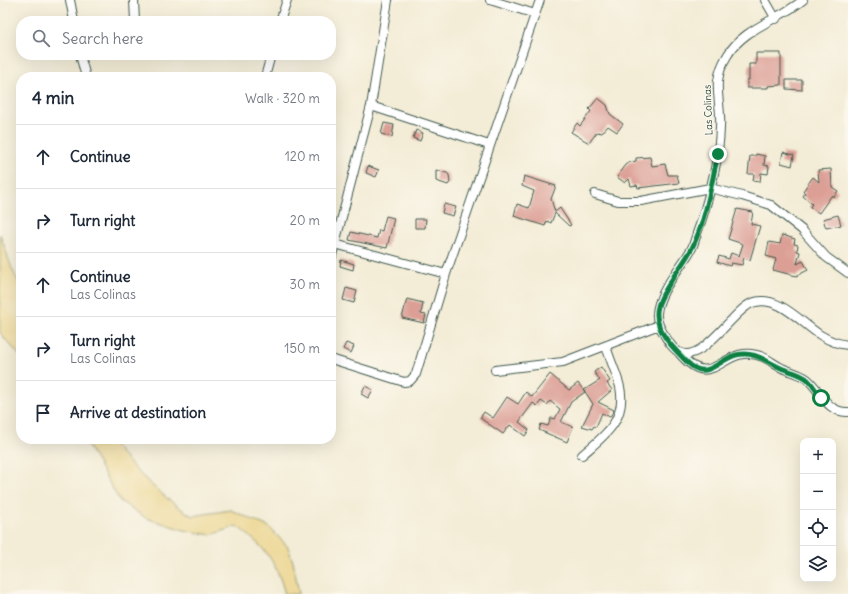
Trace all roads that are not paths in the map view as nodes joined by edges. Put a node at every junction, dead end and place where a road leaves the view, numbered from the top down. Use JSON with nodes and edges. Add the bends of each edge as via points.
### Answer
{"nodes":[{"id":1,"x":70,"y":0,"type":"edge"},
{"id":2,"x":134,"y":0,"type":"edge"},
{"id":3,"x":286,"y":0,"type":"edge"},
{"id":4,"x":388,"y":0,"type":"edge"},
{"id":5,"x":490,"y":0,"type":"edge"},
{"id":6,"x":540,"y":0,"type":"edge"},
{"id":7,"x":765,"y":0,"type":"edge"},
{"id":8,"x":803,"y":0,"type":"edge"},
{"id":9,"x":535,"y":14,"type":"junction"},
{"id":10,"x":73,"y":16,"type":"edge"},
{"id":11,"x":135,"y":16,"type":"edge"},
{"id":12,"x":281,"y":16,"type":"edge"},
{"id":13,"x":776,"y":19,"type":"junction"},
{"id":14,"x":81,"y":60,"type":"edge"},
{"id":15,"x":270,"y":60,"type":"edge"},
{"id":16,"x":85,"y":72,"type":"edge"},
{"id":17,"x":266,"y":72,"type":"edge"},
{"id":18,"x":371,"y":106,"type":"junction"},
{"id":19,"x":489,"y":145,"type":"junction"},
{"id":20,"x":710,"y":188,"type":"junction"},
{"id":21,"x":595,"y":194,"type":"dead end"},
{"id":22,"x":336,"y":232,"type":"edge"},
{"id":23,"x":336,"y":244,"type":"edge"},
{"id":24,"x":848,"y":273,"type":"edge"},
{"id":25,"x":446,"y":274,"type":"junction"},
{"id":26,"x":659,"y":325,"type":"junction"},
{"id":27,"x":848,"y":345,"type":"edge"},
{"id":28,"x":606,"y":346,"type":"junction"},
{"id":29,"x":679,"y":353,"type":"junction"},
{"id":30,"x":336,"y":361,"type":"edge"},
{"id":31,"x":494,"y":370,"type":"dead end"},
{"id":32,"x":848,"y":412,"type":"edge"},
{"id":33,"x":582,"y":455,"type":"dead end"}],
"edges":[{"from":1,"to":10,"type":"street"},
{"from":2,"to":11,"type":"street"},
{"from":3,"to":12,"type":"street"},
{"from":4,"to":18,"type":"street"},
{"from":5,"to":9,"type":"street"},
{"from":6,"to":9,"type":"street"},
{"from":7,"to":13,"type":"street"},
{"from":8,"to":13,"type":"street","name":"Las Colinas"},
{"from":9,"to":19,"type":"street"},
{"from":13,"to":20,"type":"street","name":"Las Colinas","via":[[745,36],[727,54],[721,66],[716,93],[720,126],[718,154]]},
{"from":14,"to":16,"type":"street"},
{"from":15,"to":17,"type":"street"},
{"from":18,"to":19,"type":"street"},
{"from":18,"to":22,"type":"street"},
{"from":19,"to":25,"type":"street"},
{"from":20,"to":21,"type":"street","via":[[641,201],[618,201]]},
{"from":20,"to":24,"type":"street","via":[[770,205],[802,230],[826,258]]},
{"from":20,"to":26,"type":"street","name":"Las Colinas","via":[[692,247],[658,307]]},
{"from":23,"to":25,"type":"street"},
{"from":25,"to":30,"type":"street","via":[[419,368],[413,379],[404,382]]},
{"from":26,"to":28,"type":"street"},
{"from":26,"to":29,"type":"street","name":"Las Colinas","via":[[671,346]]},
{"from":27,"to":29,"type":"street","via":[[822,337],[781,307],[761,301],[744,307],[701,349],[686,354]]},
{"from":28,"to":31,"type":"street","via":[[564,362]]},
{"from":28,"to":33,"type":"street","via":[[620,387],[621,408],[614,425]]},
{"from":29,"to":32,"type":"street","name":"Las Colinas","via":[[698,370],[716,367],[735,355],[751,354],[763,357],[780,368],[799,374],[808,380],[828,405]]}]}
